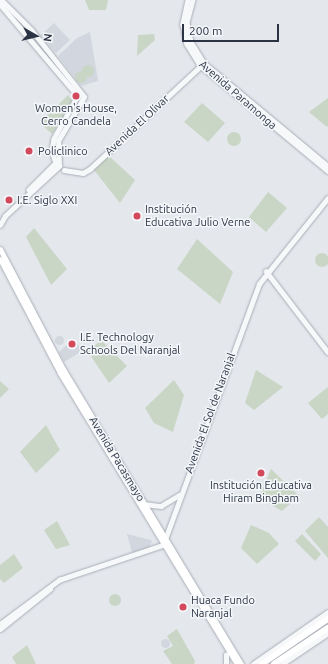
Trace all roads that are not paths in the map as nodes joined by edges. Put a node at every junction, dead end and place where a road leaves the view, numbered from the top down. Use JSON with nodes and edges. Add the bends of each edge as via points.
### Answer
{"nodes":[{"id":1,"x":1,"y":0,"type":"edge"},
{"id":2,"x":188,"y":0,"type":"edge"},
{"id":3,"x":193,"y":0,"type":"edge"},
{"id":4,"x":0,"y":4,"type":"edge"},
{"id":5,"x":202,"y":64,"type":"junction"},
{"id":6,"x":328,"y":166,"type":"edge"},
{"id":7,"x":59,"y":167,"type":"junction"},
{"id":8,"x":328,"y":171,"type":"edge"},
{"id":9,"x":328,"y":198,"type":"edge"},
{"id":10,"x":0,"y":217,"type":"edge"},
{"id":11,"x":0,"y":225,"type":"edge"},
{"id":12,"x":0,"y":249,"type":"edge"},
{"id":13,"x":0,"y":259,"type":"edge"},
{"id":14,"x":266,"y":271,"type":"junction"},
{"id":15,"x":328,"y":352,"type":"edge"},
{"id":16,"x":180,"y":494,"type":"junction"},
{"id":17,"x":144,"y":504,"type":"junction"},
{"id":18,"x":167,"y":539,"type":"junction"},
{"id":19,"x":163,"y":545,"type":"junction"},
{"id":20,"x":61,"y":579,"type":"junction"},
{"id":21,"x":328,"y":612,"type":"edge"},
{"id":22,"x":328,"y":619,"type":"edge"},
{"id":23,"x":0,"y":624,"type":"edge"},
{"id":24,"x":328,"y":628,"type":"edge"},
{"id":25,"x":0,"y":630,"type":"edge"},
{"id":26,"x":328,"y":633,"type":"edge"},
{"id":27,"x":284,"y":643,"type":"junction"},
{"id":28,"x":292,"y":643,"type":"junction"},
{"id":29,"x":292,"y":654,"type":"junction"},
{"id":30,"x":226,"y":655,"type":"dead end"},
{"id":31,"x":226,"y":664,"type":"edge"},
{"id":32,"x":237,"y":664,"type":"edge"},
{"id":33,"x":241,"y":664,"type":"edge"},
{"id":34,"x":253,"y":664,"type":"edge"},
{"id":35,"x":262,"y":664,"type":"edge"},
{"id":36,"x":274,"y":664,"type":"edge"},
{"id":37,"x":282,"y":664,"type":"edge"}],
"edges":[{"from":1,"to":7,"type":"street","via":[[31,30],[84,97],[58,141]]},
{"from":2,"to":5,"type":"street","name":"Avenida Paramonga","via":[[183,24],[187,44]]},
{"from":3,"to":5,"type":"street","name":"Avenida Paramonga","via":[[188,23],[191,42]]},
{"from":4,"to":7,"type":"street","via":[[78,96],[54,139],[52,151]]},
{"from":5,"to":6,"type":"street","name":"Avenida Paramonga"},
{"from":5,"to":7,"type":"street","name":"Avenida El Olivar","via":[[90,169],[82,172]]},
{"from":5,"to":8,"type":"street","name":"Avenida Paramonga"},
{"from":7,"to":10,"type":"street"},
{"from":7,"to":11,"type":"street","via":[[4,216]]},
{"from":9,"to":14,"type":"street","name":"Avenida El Sol de Naranjal"},
{"from":12,"to":17,"type":"main road","name":"Avenida Pacasmayo","via":[[63,369]]},
{"from":13,"to":19,"type":"main road","name":"Avenida Pacasmayo","via":[[60,373]]},
{"from":14,"to":15,"type":"street"},
{"from":14,"to":16,"type":"street","name":"Avenida El Sol de Naranjal","via":[[242,321]]},
{"from":16,"to":17,"type":"street","via":[[167,504]]},
{"from":16,"to":18,"type":"street","name":"Avenida El Sol de Naranjal"},
{"from":17,"to":18,"type":"main road","name":"Avenida Pacasmayo"},
{"from":18,"to":19,"type":"street","name":"Avenida El Sol de Naranjal"},
{"from":18,"to":33,"type":"main road","name":"Avenida Pacasmayo"},
{"from":19,"to":20,"type":"street"},
{"from":19,"to":32,"type":"main road","name":"Avenida Pacasmayo"},
{"from":20,"to":23,"type":"street"},
{"from":20,"to":25,"type":"street"},
{"from":21,"to":27,"type":"street"},
{"from":22,"to":28,"type":"main road"},
{"from":24,"to":29,"type":"main road"},
{"from":26,"to":29,"type":"street"},
{"from":27,"to":28,"type":"main road"},
{"from":27,"to":34,"type":"street"},
{"from":28,"to":35,"type":"main road"},
{"from":29,"to":36,"type":"main road"},
{"from":29,"to":37,"type":"street"},
{"from":30,"to":31,"type":"street"}]}
